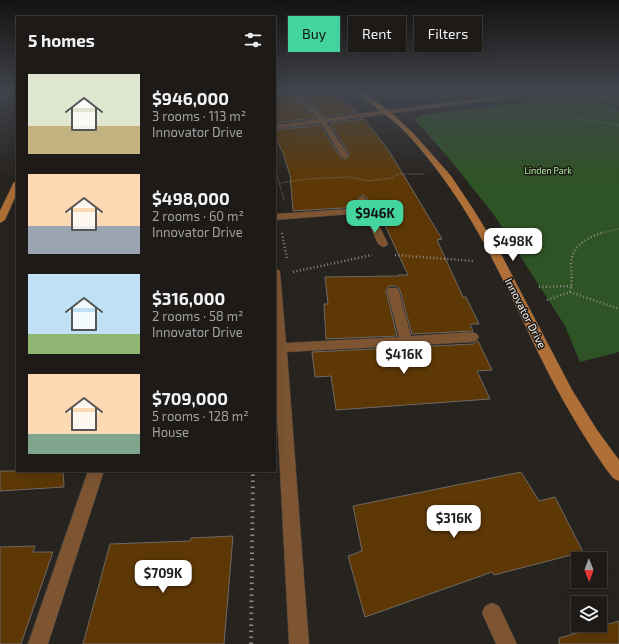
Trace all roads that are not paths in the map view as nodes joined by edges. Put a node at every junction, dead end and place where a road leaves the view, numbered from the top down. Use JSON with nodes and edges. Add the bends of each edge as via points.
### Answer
{"nodes":[{"id":1,"x":316,"y":121,"type":"edge"},
{"id":2,"x":324,"y":121,"type":"edge"},
{"id":3,"x":396,"y":121,"type":"edge"},
{"id":4,"x":276,"y":127,"type":"edge"},
{"id":5,"x":345,"y":156,"type":"dead end"},
{"id":6,"x":16,"y":186,"type":"edge"},
{"id":7,"x":362,"y":200,"type":"dead end"},
{"id":8,"x":367,"y":210,"type":"junction"},
{"id":9,"x":276,"y":217,"type":"edge"},
{"id":10,"x":0,"y":220,"type":"edge"},
{"id":11,"x":383,"y":244,"type":"dead end"},
{"id":12,"x":284,"y":269,"type":"edge"},
{"id":13,"x":392,"y":291,"type":"dead end"},
{"id":14,"x":472,"y":337,"type":"dead end"},
{"id":15,"x":406,"y":341,"type":"junction"},
{"id":16,"x":280,"y":348,"type":"junction"},
{"id":17,"x":96,"y":472,"type":"edge"},
{"id":18,"x":619,"y":473,"type":"edge"},
{"id":19,"x":492,"y":613,"type":"dead end"},
{"id":20,"x":38,"y":644,"type":"edge"},
{"id":21,"x":299,"y":644,"type":"edge"},
{"id":22,"x":507,"y":644,"type":"edge"}],
"edges":[{"from":1,"to":4,"type":"street"},
{"from":2,"to":5,"type":"street"},
{"from":3,"to":18,"type":"street","name":"Innovator Drive","via":[[411,134],[466,204],[497,256],[567,394]]},
{"from":6,"to":10,"type":"street"},
{"from":7,"to":8,"type":"street"},
{"from":8,"to":9,"type":"street"},
{"from":8,"to":11,"type":"street"},
{"from":12,"to":16,"type":"street"},
{"from":13,"to":15,"type":"street"},
{"from":14,"to":15,"type":"street"},
{"from":15,"to":16,"type":"street"},
{"from":16,"to":21,"type":"street"},
{"from":17,"to":20,"type":"street"},
{"from":19,"to":22,"type":"street"}]}
